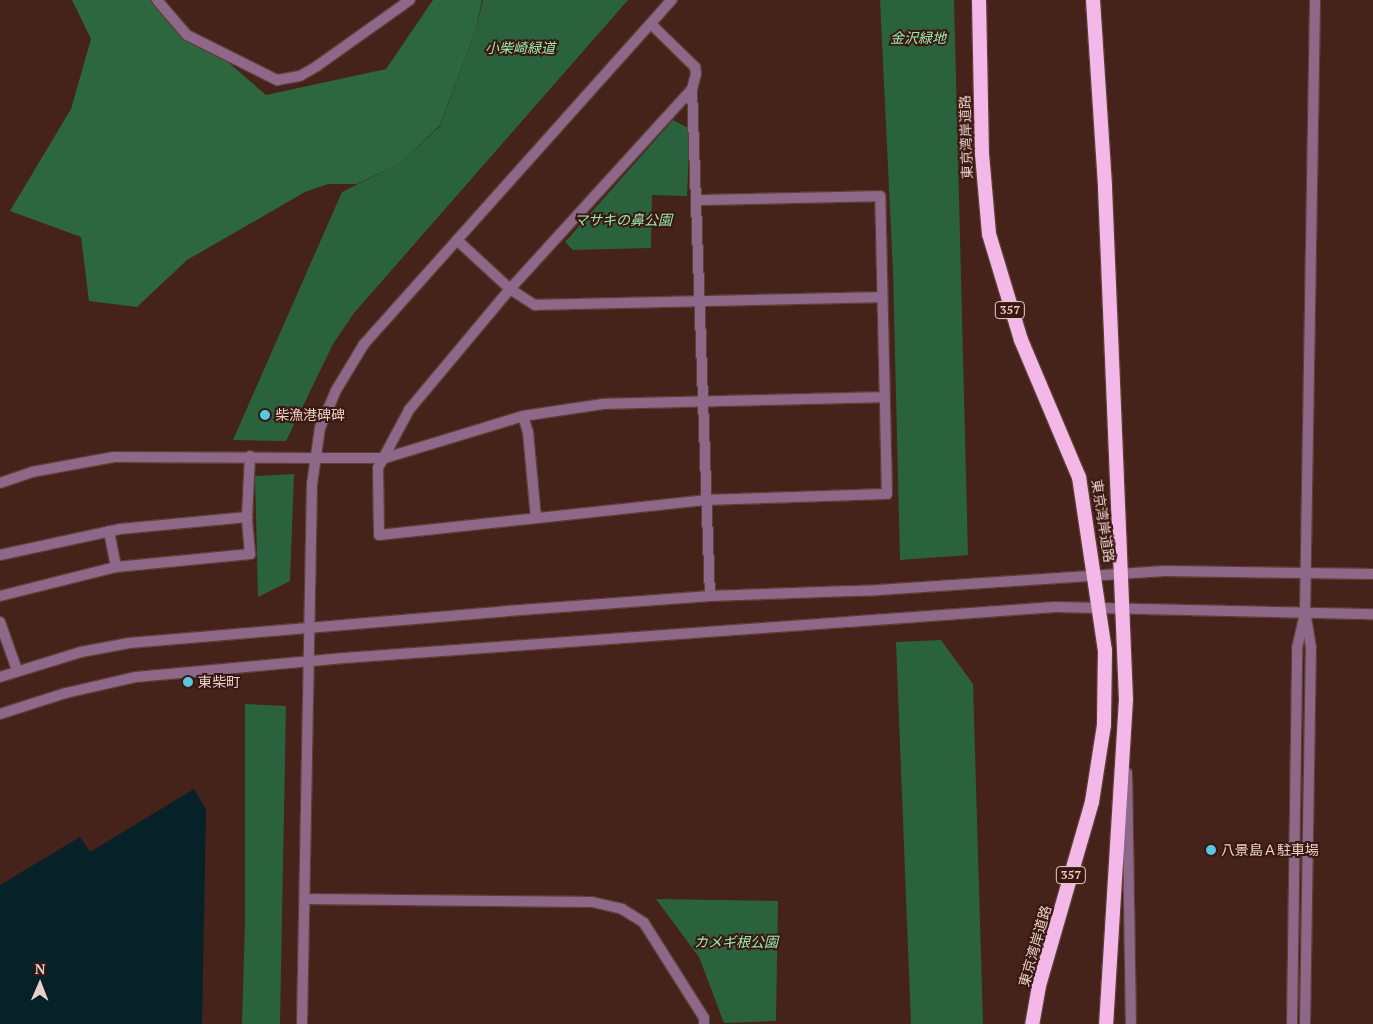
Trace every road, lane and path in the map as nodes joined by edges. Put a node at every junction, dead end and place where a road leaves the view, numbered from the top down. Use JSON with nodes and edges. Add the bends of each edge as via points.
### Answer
{"nodes":[{"id":1,"x":157,"y":0,"type":"edge"},
{"id":2,"x":410,"y":0,"type":"edge"},
{"id":3,"x":672,"y":0,"type":"edge"},
{"id":4,"x":979,"y":0,"type":"edge"},
{"id":5,"x":1093,"y":0,"type":"edge"},
{"id":6,"x":1315,"y":0,"type":"edge"},
{"id":7,"x":651,"y":24,"type":"junction"},
{"id":8,"x":692,"y":89,"type":"junction"},
{"id":9,"x":698,"y":200,"type":"junction"},
{"id":10,"x":456,"y":240,"type":"junction"},
{"id":11,"x":510,"y":289,"type":"junction"},
{"id":12,"x":882,"y":297,"type":"junction"},
{"id":13,"x":698,"y":301,"type":"junction"},
{"id":14,"x":884,"y":397,"type":"junction"},
{"id":15,"x":702,"y":401,"type":"junction"},
{"id":16,"x":523,"y":416,"type":"junction"},
{"id":17,"x":250,"y":456,"type":"junction"},
{"id":18,"x":314,"y":458,"type":"junction"},
{"id":19,"x":385,"y":458,"type":"junction"},
{"id":20,"x":0,"y":483,"type":"edge"},
{"id":21,"x":705,"y":500,"type":"junction"},
{"id":22,"x":247,"y":517,"type":"junction"},
{"id":23,"x":536,"y":518,"type":"junction"},
{"id":24,"x":109,"y":531,"type":"junction"},
{"id":25,"x":0,"y":555,"type":"edge"},
{"id":26,"x":116,"y":567,"type":"junction"},
{"id":27,"x":1306,"y":572,"type":"junction"},
{"id":28,"x":1120,"y":573,"type":"junction"},
{"id":29,"x":1373,"y":574,"type":"edge"},
{"id":30,"x":1095,"y":575,"type":"junction"},
{"id":31,"x":0,"y":596,"type":"edge"},
{"id":32,"x":710,"y":596,"type":"junction"},
{"id":33,"x":1099,"y":608,"type":"junction"},
{"id":34,"x":1122,"y":609,"type":"junction"},
{"id":35,"x":1305,"y":612,"type":"junction"},
{"id":36,"x":1373,"y":614,"type":"edge"},
{"id":37,"x":0,"y":622,"type":"edge"},
{"id":38,"x":311,"y":626,"type":"junction"},
{"id":39,"x":311,"y":661,"type":"junction"},
{"id":40,"x":17,"y":670,"type":"junction"},
{"id":41,"x":0,"y":677,"type":"edge"},
{"id":42,"x":0,"y":714,"type":"edge"},
{"id":43,"x":1125,"y":732,"type":"junction"},
{"id":44,"x":305,"y":899,"type":"junction"},
{"id":45,"x":302,"y":1024,"type":"edge"},
{"id":46,"x":704,"y":1024,"type":"edge"},
{"id":47,"x":1032,"y":1024,"type":"edge"},
{"id":48,"x":1106,"y":1024,"type":"edge"},
{"id":49,"x":1132,"y":1024,"type":"edge"},
{"id":50,"x":1292,"y":1024,"type":"edge"},
{"id":51,"x":1305,"y":1024,"type":"edge"}],
"edges":[{"from":1,"to":2,"type":"street","via":[[188,35],[277,80],[300,76],[317,66]]},
{"from":3,"to":7,"type":"street"},
{"from":4,"to":30,"type":"highway","name":"東京湾岸道路","number":"357","via":[[982,154],[990,234],[1022,340],[1079,477]]},
{"from":5,"to":28,"type":"highway","name":"東京湾岸道路","via":[[1105,188]]},
{"from":6,"to":27,"type":"street"},
{"from":7,"to":8,"type":"street","via":[[695,67]]},
{"from":7,"to":10,"type":"street"},
{"from":8,"to":9,"type":"street"},
{"from":8,"to":11,"type":"street"},
{"from":9,"to":12,"type":"street","via":[[880,196]]},
{"from":9,"to":13,"type":"street"},
{"from":10,"to":11,"type":"street"},
{"from":10,"to":18,"type":"street","via":[[364,344],[335,392],[320,428]]},
{"from":11,"to":13,"type":"street","via":[[535,304]]},
{"from":11,"to":19,"type":"street","via":[[409,410]]},
{"from":12,"to":13,"type":"street"},
{"from":12,"to":14,"type":"street"},
{"from":13,"to":15,"type":"street"},
{"from":14,"to":15,"type":"street"},
{"from":14,"to":21,"type":"street","via":[[887,494]]},
{"from":15,"to":16,"type":"street","via":[[603,404]]},
{"from":15,"to":21,"type":"street"},
{"from":16,"to":19,"type":"street"},
{"from":16,"to":23,"type":"street","via":[[528,432]]},
{"from":17,"to":18,"type":"street"},
{"from":17,"to":20,"type":"street","via":[[114,457],[58,467]]},
{"from":17,"to":22,"type":"street"},
{"from":18,"to":19,"type":"street"},
{"from":18,"to":38,"type":"street"},
{"from":19,"to":23,"type":"street","via":[[378,468],[379,535]]},
{"from":21,"to":23,"type":"street"},
{"from":21,"to":32,"type":"street"},
{"from":22,"to":24,"type":"street"},
{"from":22,"to":26,"type":"street","via":[[250,554]]},
{"from":24,"to":25,"type":"street"},
{"from":24,"to":26,"type":"street"},
{"from":26,"to":31,"type":"street"},
{"from":27,"to":28,"type":"street"},
{"from":27,"to":29,"type":"street"},
{"from":27,"to":35,"type":"street"},
{"from":28,"to":30,"type":"street"},
{"from":28,"to":34,"type":"highway","name":"東京湾岸道路"},
{"from":30,"to":32,"type":"street","via":[[887,590]]},
{"from":30,"to":33,"type":"highway","name":"東京湾岸道路","number":"357"},
{"from":32,"to":38,"type":"street"},
{"from":33,"to":34,"type":"street"},
{"from":33,"to":39,"type":"street","via":[[1055,606]]},
{"from":33,"to":47,"type":"highway","name":"東京湾岸道路","number":"357","via":[[1106,680],[1101,749],[1087,822],[1039,986]]},
{"from":34,"to":35,"type":"street"},
{"from":34,"to":43,"type":"highway","name":"東京湾岸道路"},
{"from":35,"to":36,"type":"street"},
{"from":35,"to":50,"type":"street","via":[[1297,648]]},
{"from":35,"to":51,"type":"street","via":[[1311,648]]},
{"from":37,"to":40,"type":"street"},
{"from":38,"to":39,"type":"street"},
{"from":38,"to":40,"type":"street","via":[[106,646]]},
{"from":39,"to":42,"type":"street","via":[[136,677],[66,693]]},
{"from":39,"to":44,"type":"street"},
{"from":40,"to":41,"type":"street"},
{"from":43,"to":48,"type":"highway","name":"東京湾岸道路"},
{"from":43,"to":49,"type":"street"},
{"from":44,"to":45,"type":"street"},
{"from":44,"to":46,"type":"street","via":[[592,902],[622,909],[644,923],[704,1018]]}]}
